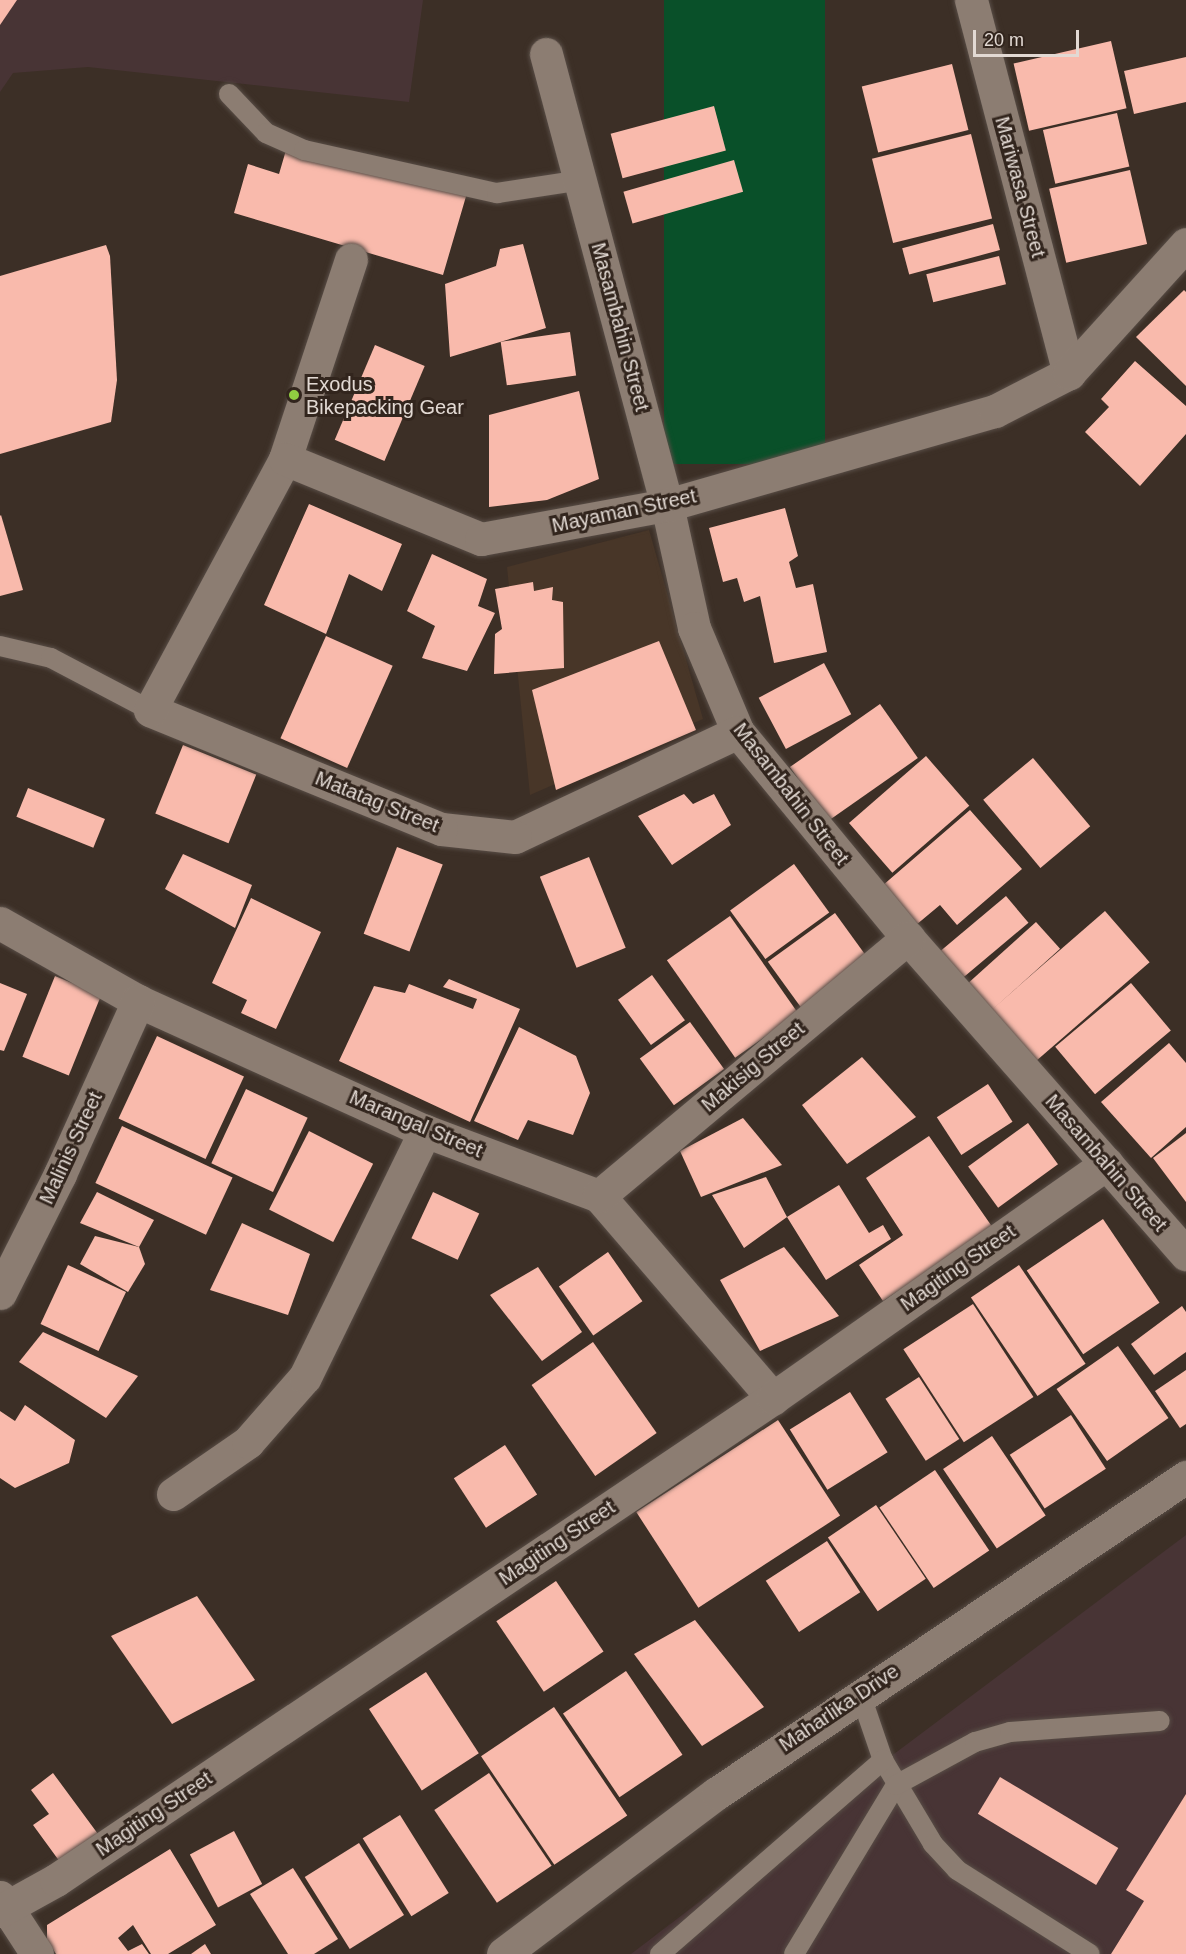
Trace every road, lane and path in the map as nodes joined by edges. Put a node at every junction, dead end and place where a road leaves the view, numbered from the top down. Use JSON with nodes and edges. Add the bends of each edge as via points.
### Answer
{"nodes":[{"id":1,"x":970,"y":0,"type":"edge"},
{"id":2,"x":546,"y":54,"type":"dead end"},
{"id":3,"x":229,"y":93,"type":"dead end"},
{"id":4,"x":582,"y":180,"type":"junction"},
{"id":5,"x":1186,"y":244,"type":"edge"},
{"id":6,"x":351,"y":260,"type":"dead end"},
{"id":7,"x":1069,"y":373,"type":"junction"},
{"id":8,"x":285,"y":459,"type":"junction"},
{"id":9,"x":667,"y":506,"type":"junction"},
{"id":10,"x":0,"y":646,"type":"edge"},
{"id":11,"x":150,"y":710,"type":"junction"},
{"id":12,"x":738,"y":732,"type":"junction"},
{"id":13,"x":0,"y":923,"type":"edge"},
{"id":14,"x":908,"y":938,"type":"junction"},
{"id":15,"x":138,"y":1001,"type":"junction"},
{"id":16,"x":425,"y":1131,"type":"junction"},
{"id":17,"x":1107,"y":1163,"type":"junction"},
{"id":18,"x":599,"y":1196,"type":"junction"},
{"id":19,"x":1186,"y":1254,"type":"edge"},
{"id":20,"x":0,"y":1293,"type":"edge"},
{"id":21,"x":773,"y":1398,"type":"junction"},
{"id":22,"x":1186,"y":1477,"type":"edge"},
{"id":23,"x":173,"y":1494,"type":"dead end"},
{"id":24,"x":860,"y":1693,"type":"junction"},
{"id":25,"x":1160,"y":1721,"type":"dead end"},
{"id":26,"x":883,"y":1760,"type":"junction"},
{"id":27,"x":896,"y":1785,"type":"junction"},
{"id":28,"x":2,"y":1905,"type":"edge"},
{"id":29,"x":38,"y":1954,"type":"edge"},
{"id":30,"x":503,"y":1954,"type":"edge"},
{"id":31,"x":660,"y":1954,"type":"edge"},
{"id":32,"x":794,"y":1954,"type":"edge"},
{"id":33,"x":1090,"y":1954,"type":"edge"}],
"edges":[{"from":1,"to":7,"type":"street","name":"Mariwasa Street"},
{"from":2,"to":4,"type":"street","name":"Masambahin Street"},
{"from":3,"to":4,"type":"lane","via":[[266,133],[304,150],[497,193]]},
{"from":4,"to":9,"type":"street","name":"Masambahin Street"},
{"from":5,"to":7,"type":"street","name":"Mayaman Street"},
{"from":6,"to":8,"type":"street"},
{"from":7,"to":9,"type":"street","name":"Mayaman Street","via":[[994,411]]},
{"from":8,"to":9,"type":"street","name":"Mayaman Street","via":[[481,539]]},
{"from":8,"to":11,"type":"street"},
{"from":9,"to":12,"type":"street","name":"Masambahin Street","via":[[694,628]]},
{"from":10,"to":11,"type":"lane","via":[[51,658]]},
{"from":11,"to":12,"type":"street","name":"Matatag Street","via":[[441,829],[515,837]]},
{"from":12,"to":14,"type":"street","name":"Masambahin Street"},
{"from":13,"to":15,"type":"street","name":"Marangal Street"},
{"from":14,"to":17,"type":"street","name":"Masambahin Street"},
{"from":14,"to":18,"type":"street","name":"Makisig Street"},
{"from":15,"to":16,"type":"street","name":"Marangal Street"},
{"from":15,"to":20,"type":"street","name":"Malinis Street","via":[[60,1174]]},
{"from":16,"to":18,"type":"street","name":"Marangal Street"},
{"from":16,"to":23,"type":"street","via":[[305,1377],[248,1442]]},
{"from":17,"to":19,"type":"street","name":"Masambahin Street"},
{"from":17,"to":21,"type":"street","name":"Magiting Street"},
{"from":18,"to":21,"type":"street","name":"Marangal Street"},
{"from":21,"to":28,"type":"street","name":"Magiting Street","via":[[56,1880]]},
{"from":22,"to":24,"type":"street","name":"Maharlika Drive"},
{"from":24,"to":26,"type":"lane"},
{"from":24,"to":30,"type":"street","name":"Maharlika Drive","via":[[717,1793]]},
{"from":25,"to":27,"type":"lane","via":[[1011,1732],[975,1742]]},
{"from":26,"to":27,"type":"lane"},
{"from":26,"to":31,"type":"lane"},
{"from":27,"to":32,"type":"lane"},
{"from":27,"to":33,"type":"lane","via":[[933,1844],[957,1870]]},
{"from":28,"to":29,"type":"street"}]}
